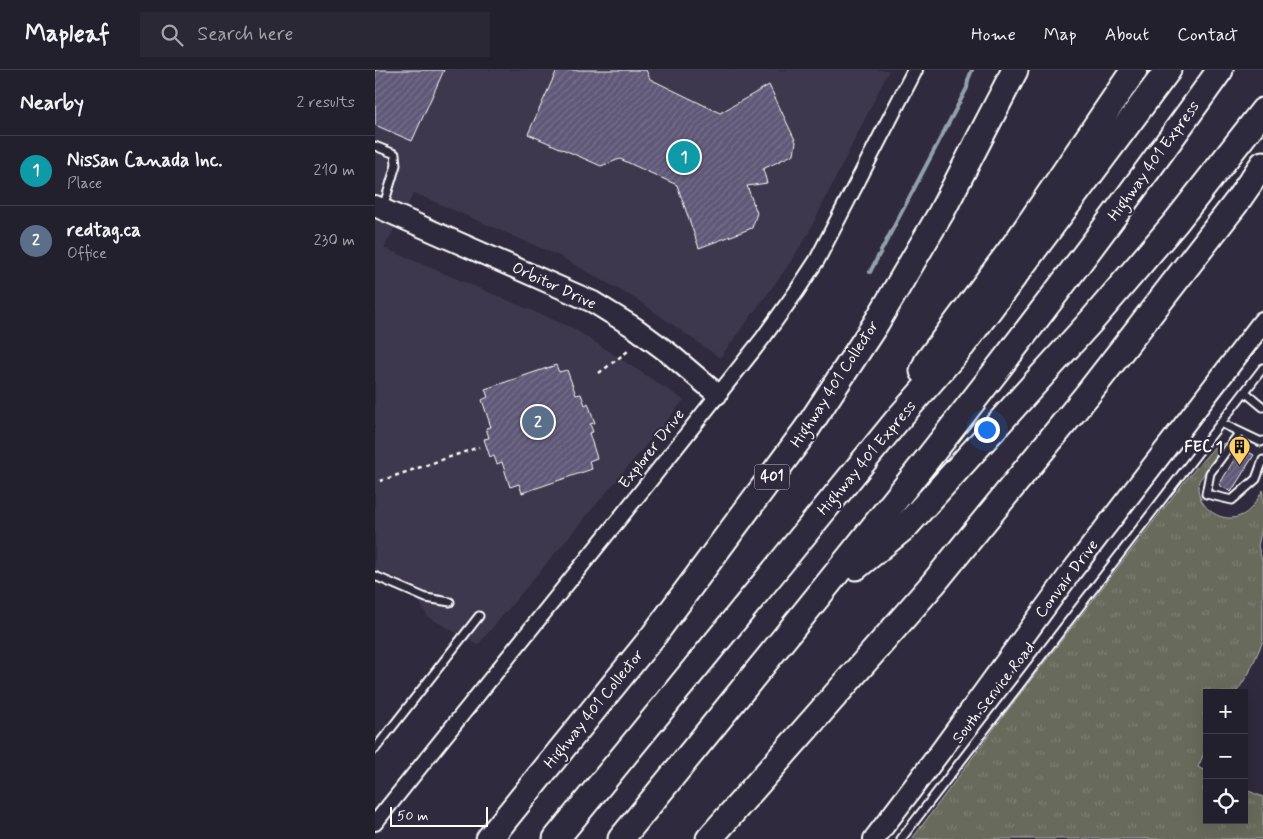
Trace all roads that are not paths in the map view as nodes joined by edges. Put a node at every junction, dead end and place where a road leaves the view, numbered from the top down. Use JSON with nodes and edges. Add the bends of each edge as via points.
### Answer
{"nodes":[{"id":1,"x":915,"y":70,"type":"edge"},
{"id":2,"x":1134,"y":70,"type":"edge"},
{"id":3,"x":1168,"y":70,"type":"edge"},
{"id":4,"x":1220,"y":70,"type":"edge"},
{"id":5,"x":1014,"y":75,"type":"edge"},
{"id":6,"x":1263,"y":111,"type":"edge"},
{"id":7,"x":375,"y":146,"type":"edge"},
{"id":8,"x":1263,"y":164,"type":"edge"},
{"id":9,"x":379,"y":207,"type":"edge"},
{"id":10,"x":1263,"y":322,"type":"edge"},
{"id":11,"x":1263,"y":368,"type":"edge"},
{"id":12,"x":1245,"y":392,"type":"junction"},
{"id":13,"x":717,"y":394,"type":"junction"},
{"id":14,"x":1263,"y":407,"type":"edge"},
{"id":15,"x":898,"y":419,"type":"junction"},
{"id":16,"x":1221,"y":423,"type":"junction"},
{"id":17,"x":1240,"y":432,"type":"junction"},
{"id":18,"x":1263,"y":441,"type":"edge"},
{"id":19,"x":1263,"y":460,"type":"edge"},
{"id":20,"x":375,"y":576,"type":"edge"},
{"id":21,"x":819,"y":597,"type":"junction"},
{"id":22,"x":450,"y":602,"type":"dead end"},
{"id":23,"x":479,"y":616,"type":"dead end"},
{"id":24,"x":375,"y":749,"type":"edge"},
{"id":25,"x":375,"y":823,"type":"edge"},
{"id":26,"x":489,"y":839,"type":"edge"},
{"id":27,"x":556,"y":839,"type":"edge"},
{"id":28,"x":621,"y":839,"type":"edge"},
{"id":29,"x":709,"y":839,"type":"edge"},
{"id":30,"x":874,"y":839,"type":"edge"},
{"id":31,"x":901,"y":839,"type":"edge"}],
"edges":[{"from":1,"to":13,"type":"street","name":"Explorer Drive","via":[[817,260],[763,338]]},
{"from":2,"to":15,"type":"highway","via":[[1019,239],[927,362]]},
{"from":3,"to":15,"type":"highway","name":"Highway 401 Express","via":[[962,346]]},
{"from":4,"to":21,"type":"highway","name":"Highway 401 Express","via":[[1032,326]]},
{"from":5,"to":26,"type":"highway","name":"Highway 401 Collector","number":"401","via":[[941,214],[875,325],[806,430],[654,635]]},
{"from":6,"to":21,"type":"highway","via":[[1112,297],[906,526]]},
{"from":7,"to":9,"type":"lane","via":[[395,154],[396,165]]},
{"from":8,"to":29,"type":"highway","via":[[1087,395],[933,584]]},
{"from":9,"to":13,"type":"street","name":"Orbitor Drive","via":[[593,302],[635,328]]},
{"from":10,"to":30,"type":"street","name":"Convair Drive","via":[[1071,572]]},
{"from":11,"to":12,"type":"lane","name":"South Service Road"},
{"from":12,"to":14,"type":"lane"},
{"from":12,"to":16,"type":"lane","name":"South Service Road"},
{"from":13,"to":25,"type":"street","name":"Explorer Drive"},
{"from":15,"to":27,"type":"highway","name":"Highway 401 Express"},
{"from":16,"to":17,"type":"lane"},
{"from":16,"to":31,"type":"lane","name":"South Service Road"},
{"from":17,"to":18,"type":"lane"},
{"from":17,"to":19,"type":"lane","via":[[1210,474],[1206,494],[1232,500],[1256,479]]},
{"from":20,"to":22,"type":"lane","via":[[426,598]]},
{"from":21,"to":28,"type":"highway","name":"Highway 401 Express"},
{"from":23,"to":24,"type":"lane"}]}
